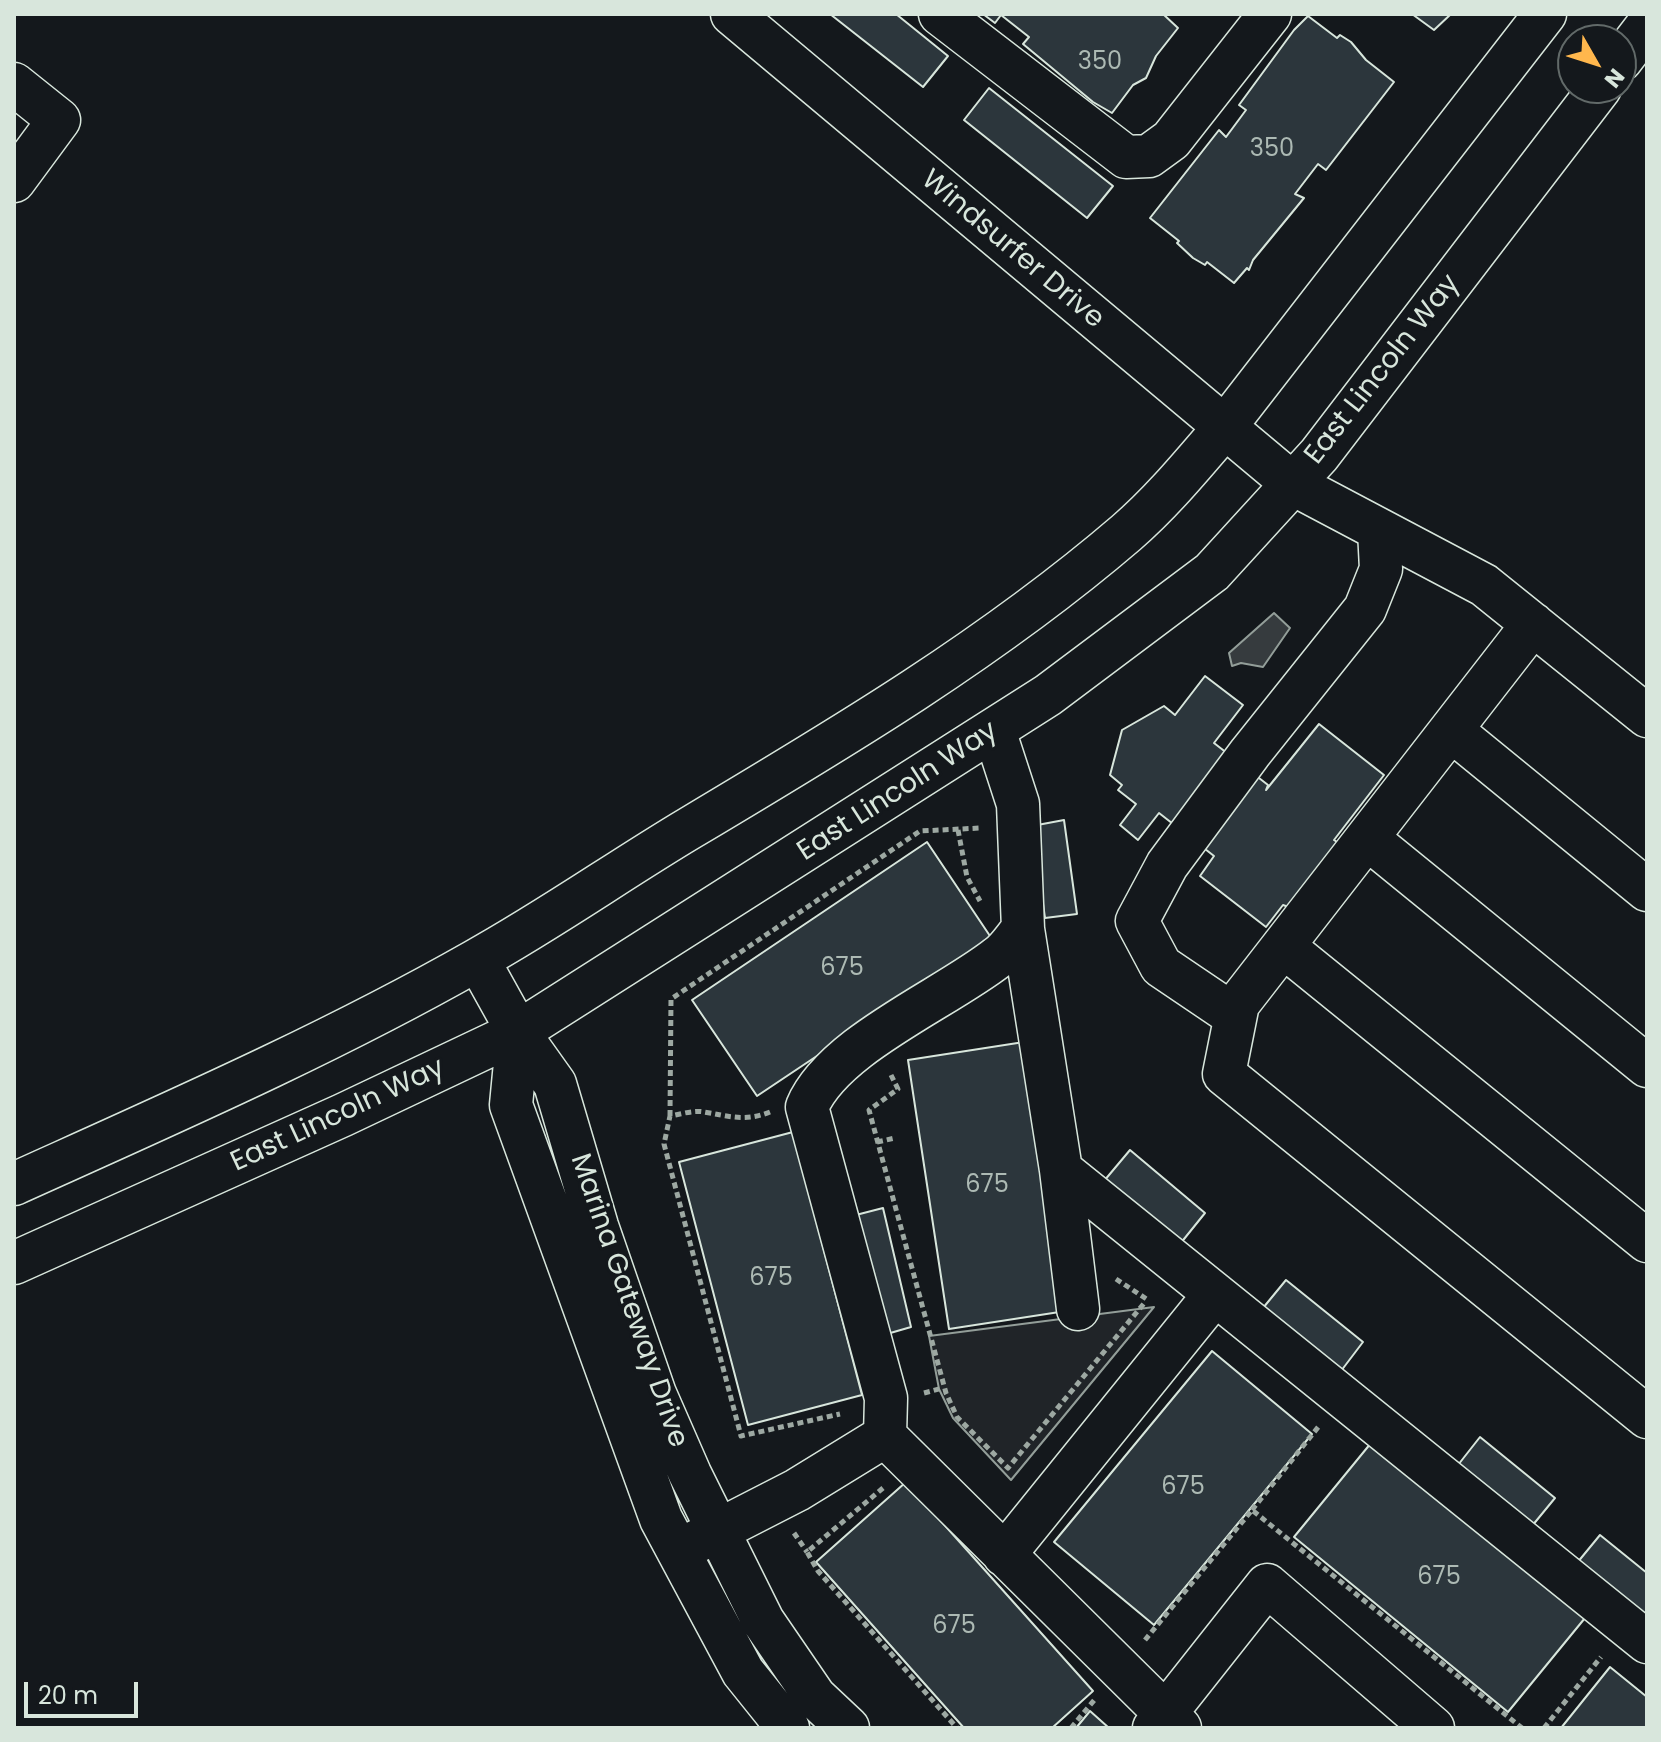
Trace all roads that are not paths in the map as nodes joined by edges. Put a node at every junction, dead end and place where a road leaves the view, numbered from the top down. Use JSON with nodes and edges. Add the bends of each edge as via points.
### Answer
{"nodes":[{"id":1,"x":732,"y":14,"type":"edge"},
{"id":2,"x":940,"y":14,"type":"edge"},
{"id":3,"x":1270,"y":14,"type":"edge"},
{"id":4,"x":1545,"y":14,"type":"edge"},
{"id":5,"x":14,"y":84,"type":"edge"},
{"id":6,"x":1588,"y":104,"type":"edge"},
{"id":7,"x":14,"y":181,"type":"edge"},
{"id":8,"x":1224,"y":428,"type":"junction"},
{"id":9,"x":1293,"y":484,"type":"junction"},
{"id":10,"x":1379,"y":530,"type":"junction"},
{"id":11,"x":1533,"y":624,"type":"junction"},
{"id":12,"x":1647,"y":716,"type":"edge"},
{"id":13,"x":994,"y":730,"type":"junction"},
{"id":14,"x":1451,"y":730,"type":"junction"},
{"id":15,"x":1367,"y":838,"type":"junction"},
{"id":16,"x":1647,"y":890,"type":"edge"},
{"id":17,"x":1023,"y":929,"type":"junction"},
{"id":18,"x":1283,"y":946,"type":"junction"},
{"id":19,"x":478,"y":960,"type":"junction"},
{"id":20,"x":1235,"y":1016,"type":"junction"},
{"id":21,"x":518,"y":1032,"type":"junction"},
{"id":22,"x":1647,"y":1066,"type":"edge"},
{"id":23,"x":1061,"y":1170,"type":"junction"},
{"id":24,"x":14,"y":1184,"type":"edge"},
{"id":25,"x":1647,"y":1241,"type":"edge"},
{"id":26,"x":14,"y":1263,"type":"edge"},
{"id":27,"x":1215,"y":1294,"type":"junction"},
{"id":28,"x":1078,"y":1309,"type":"dead end"},
{"id":29,"x":1647,"y":1417,"type":"edge"},
{"id":30,"x":885,"y":1436,"type":"junction"},
{"id":31,"x":718,"y":1530,"type":"junction"},
{"id":32,"x":678,"y":1551,"type":"junction"},
{"id":33,"x":1004,"y":1555,"type":"junction"},
{"id":34,"x":1647,"y":1642,"type":"edge"},
{"id":35,"x":1166,"y":1724,"type":"edge"},
{"id":36,"x":788,"y":1728,"type":"edge"},
{"id":37,"x":848,"y":1728,"type":"edge"},
{"id":38,"x":1433,"y":1728,"type":"edge"}],
"edges":[{"from":1,"to":8,"type":"street","name":"Windsurfer Drive"},
{"from":2,"to":3,"type":"street","via":[[1126,157],[1149,156],[1171,140]]},
{"from":4,"to":8,"type":"street"},
{"from":5,"to":7,"type":"street","via":[[59,120]]},
{"from":6,"to":9,"type":"street","name":"East Lincoln Way"},
{"from":8,"to":9,"type":"street","name":"Windsurfer Drive"},
{"from":8,"to":19,"type":"street","via":[[1126,533],[915,693]]},
{"from":9,"to":10,"type":"street","name":"Windsurfer Drive"},
{"from":9,"to":13,"type":"street","name":"East Lincoln Way","via":[[1212,572]]},
{"from":10,"to":11,"type":"street","name":"Windsurfer Drive","via":[[1484,585]]},
{"from":10,"to":20,"type":"street","via":[[1381,569],[1365,609],[1176,852],[1137,921],[1161,966]]},
{"from":11,"to":12,"type":"street","name":"Windsurfer Drive"},
{"from":11,"to":14,"type":"street"},
{"from":13,"to":17,"type":"street","via":[[1018,804]]},
{"from":13,"to":21,"type":"street","name":"East Lincoln Way"},
{"from":14,"to":15,"type":"street"},
{"from":14,"to":16,"type":"street"},
{"from":15,"to":18,"type":"street"},
{"from":15,"to":22,"type":"street"},
{"from":17,"to":23,"type":"street"},
{"from":17,"to":30,"type":"street","via":[[1001,955],[842,1061],[818,1085],[809,1103],[886,1398]]},
{"from":18,"to":20,"type":"street","via":[[1238,1004]]},
{"from":18,"to":25,"type":"street"},
{"from":19,"to":21,"type":"street","name":"Marina Gateway Drive"},
{"from":19,"to":24,"type":"street","via":[[208,1096]]},
{"from":20,"to":29,"type":"street","via":[[1224,1074]]},
{"from":21,"to":26,"type":"street","name":"East Lincoln Way"},
{"from":21,"to":31,"type":"street","name":"Marina Gateway Drive","via":[[555,1084],[655,1394]]},
{"from":21,"to":32,"type":"street","name":"Marina Gateway Drive","via":[[511,1105],[661,1519]]},
{"from":23,"to":27,"type":"street"},
{"from":23,"to":28,"type":"street"},
{"from":27,"to":33,"type":"street"},
{"from":27,"to":34,"type":"street"},
{"from":30,"to":31,"type":"street"},
{"from":30,"to":33,"type":"street"},
{"from":31,"to":32,"type":"street"},
{"from":31,"to":37,"type":"street","name":"Marina Gateway Drive","via":[[763,1621],[815,1697]]},
{"from":32,"to":36,"type":"street","name":"Marina Gateway Drive","via":[[743,1672]]},
{"from":33,"to":35,"type":"street"},
{"from":35,"to":38,"type":"street","via":[[1267,1585]]}]}
